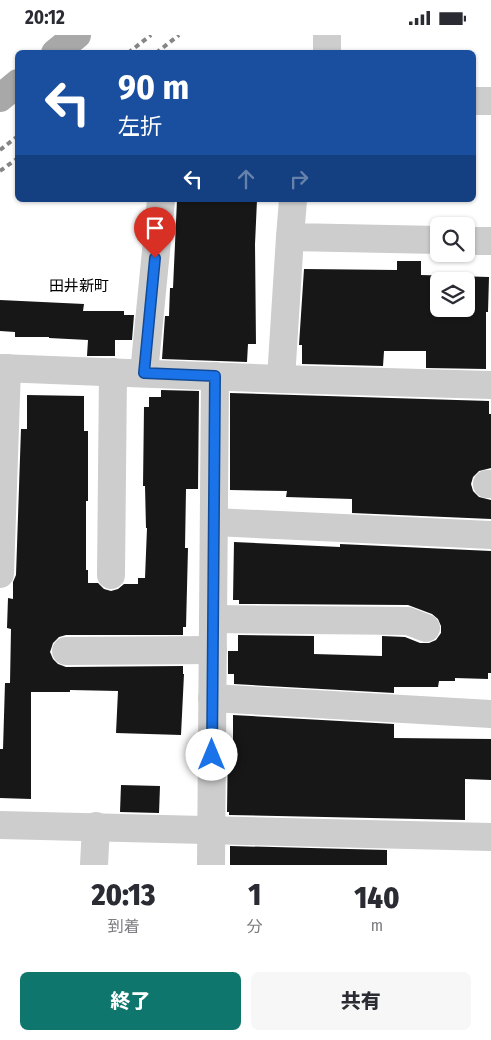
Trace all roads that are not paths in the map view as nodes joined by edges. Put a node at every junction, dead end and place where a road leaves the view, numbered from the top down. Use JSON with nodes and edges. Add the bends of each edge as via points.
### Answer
{"nodes":[{"id":1,"x":76,"y":35,"type":"edge"},
{"id":2,"x":327,"y":35,"type":"edge"},
{"id":3,"x":58,"y":50,"type":"edge"},
{"id":4,"x":327,"y":50,"type":"edge"},
{"id":5,"x":15,"y":85,"type":"edge"},
{"id":6,"x":0,"y":97,"type":"edge"},
{"id":7,"x":476,"y":101,"type":"edge"},
{"id":8,"x":491,"y":101,"type":"edge"},
{"id":9,"x":161,"y":202,"type":"edge"},
{"id":10,"x":293,"y":202,"type":"edge"},
{"id":11,"x":290,"y":237,"type":"junction"},
{"id":12,"x":430,"y":240,"type":"edge"},
{"id":13,"x":475,"y":241,"type":"edge"},
{"id":14,"x":491,"y":241,"type":"edge"},
{"id":15,"x":3,"y":368,"type":"edge"},
{"id":16,"x":113,"y":372,"type":"junction"},
{"id":17,"x":144,"y":373,"type":"junction"},
{"id":18,"x":215,"y":376,"type":"junction"},
{"id":19,"x":281,"y":379,"type":"junction"},
{"id":20,"x":491,"y":385,"type":"edge"},
{"id":21,"x":214,"y":522,"type":"junction"},
{"id":22,"x":491,"y":535,"type":"edge"},
{"id":23,"x":0,"y":574,"type":"edge"},
{"id":24,"x":111,"y":575,"type":"dead end"},
{"id":25,"x":213,"y":619,"type":"junction"},
{"id":26,"x":426,"y":628,"type":"dead end"},
{"id":27,"x":213,"y":649,"type":"junction"},
{"id":28,"x":66,"y":651,"type":"dead end"},
{"id":29,"x":212,"y":698,"type":"junction"},
{"id":30,"x":491,"y":714,"type":"edge"},
{"id":31,"x":0,"y":825,"type":"edge"},
{"id":32,"x":96,"y":826,"type":"junction"},
{"id":33,"x":212,"y":830,"type":"junction"},
{"id":34,"x":491,"y":837,"type":"edge"},
{"id":35,"x":94,"y":865,"type":"edge"},
{"id":36,"x":211,"y":865,"type":"edge"}],
"edges":[{"from":1,"to":3,"type":"main road"},
{"from":2,"to":4,"type":"street"},
{"from":5,"to":6,"type":"main road"},
{"from":7,"to":8,"type":"street"},
{"from":9,"to":17,"type":"street"},
{"from":10,"to":11,"type":"street"},
{"from":11,"to":12,"type":"street"},
{"from":11,"to":19,"type":"street"},
{"from":13,"to":14,"type":"street"},
{"from":15,"to":16,"type":"street"},
{"from":15,"to":23,"type":"street"},
{"from":16,"to":17,"type":"street"},
{"from":16,"to":24,"type":"street"},
{"from":17,"to":18,"type":"street"},
{"from":18,"to":19,"type":"street"},
{"from":18,"to":21,"type":"street"},
{"from":19,"to":20,"type":"street"},
{"from":21,"to":22,"type":"street"},
{"from":21,"to":25,"type":"street"},
{"from":25,"to":26,"type":"street","via":[[408,621]]},
{"from":25,"to":27,"type":"street"},
{"from":27,"to":28,"type":"street"},
{"from":27,"to":29,"type":"street"},
{"from":29,"to":30,"type":"street"},
{"from":29,"to":33,"type":"street"},
{"from":31,"to":32,"type":"street"},
{"from":32,"to":33,"type":"street"},
{"from":32,"to":35,"type":"street"},
{"from":33,"to":34,"type":"street"},
{"from":33,"to":36,"type":"street"}]}
